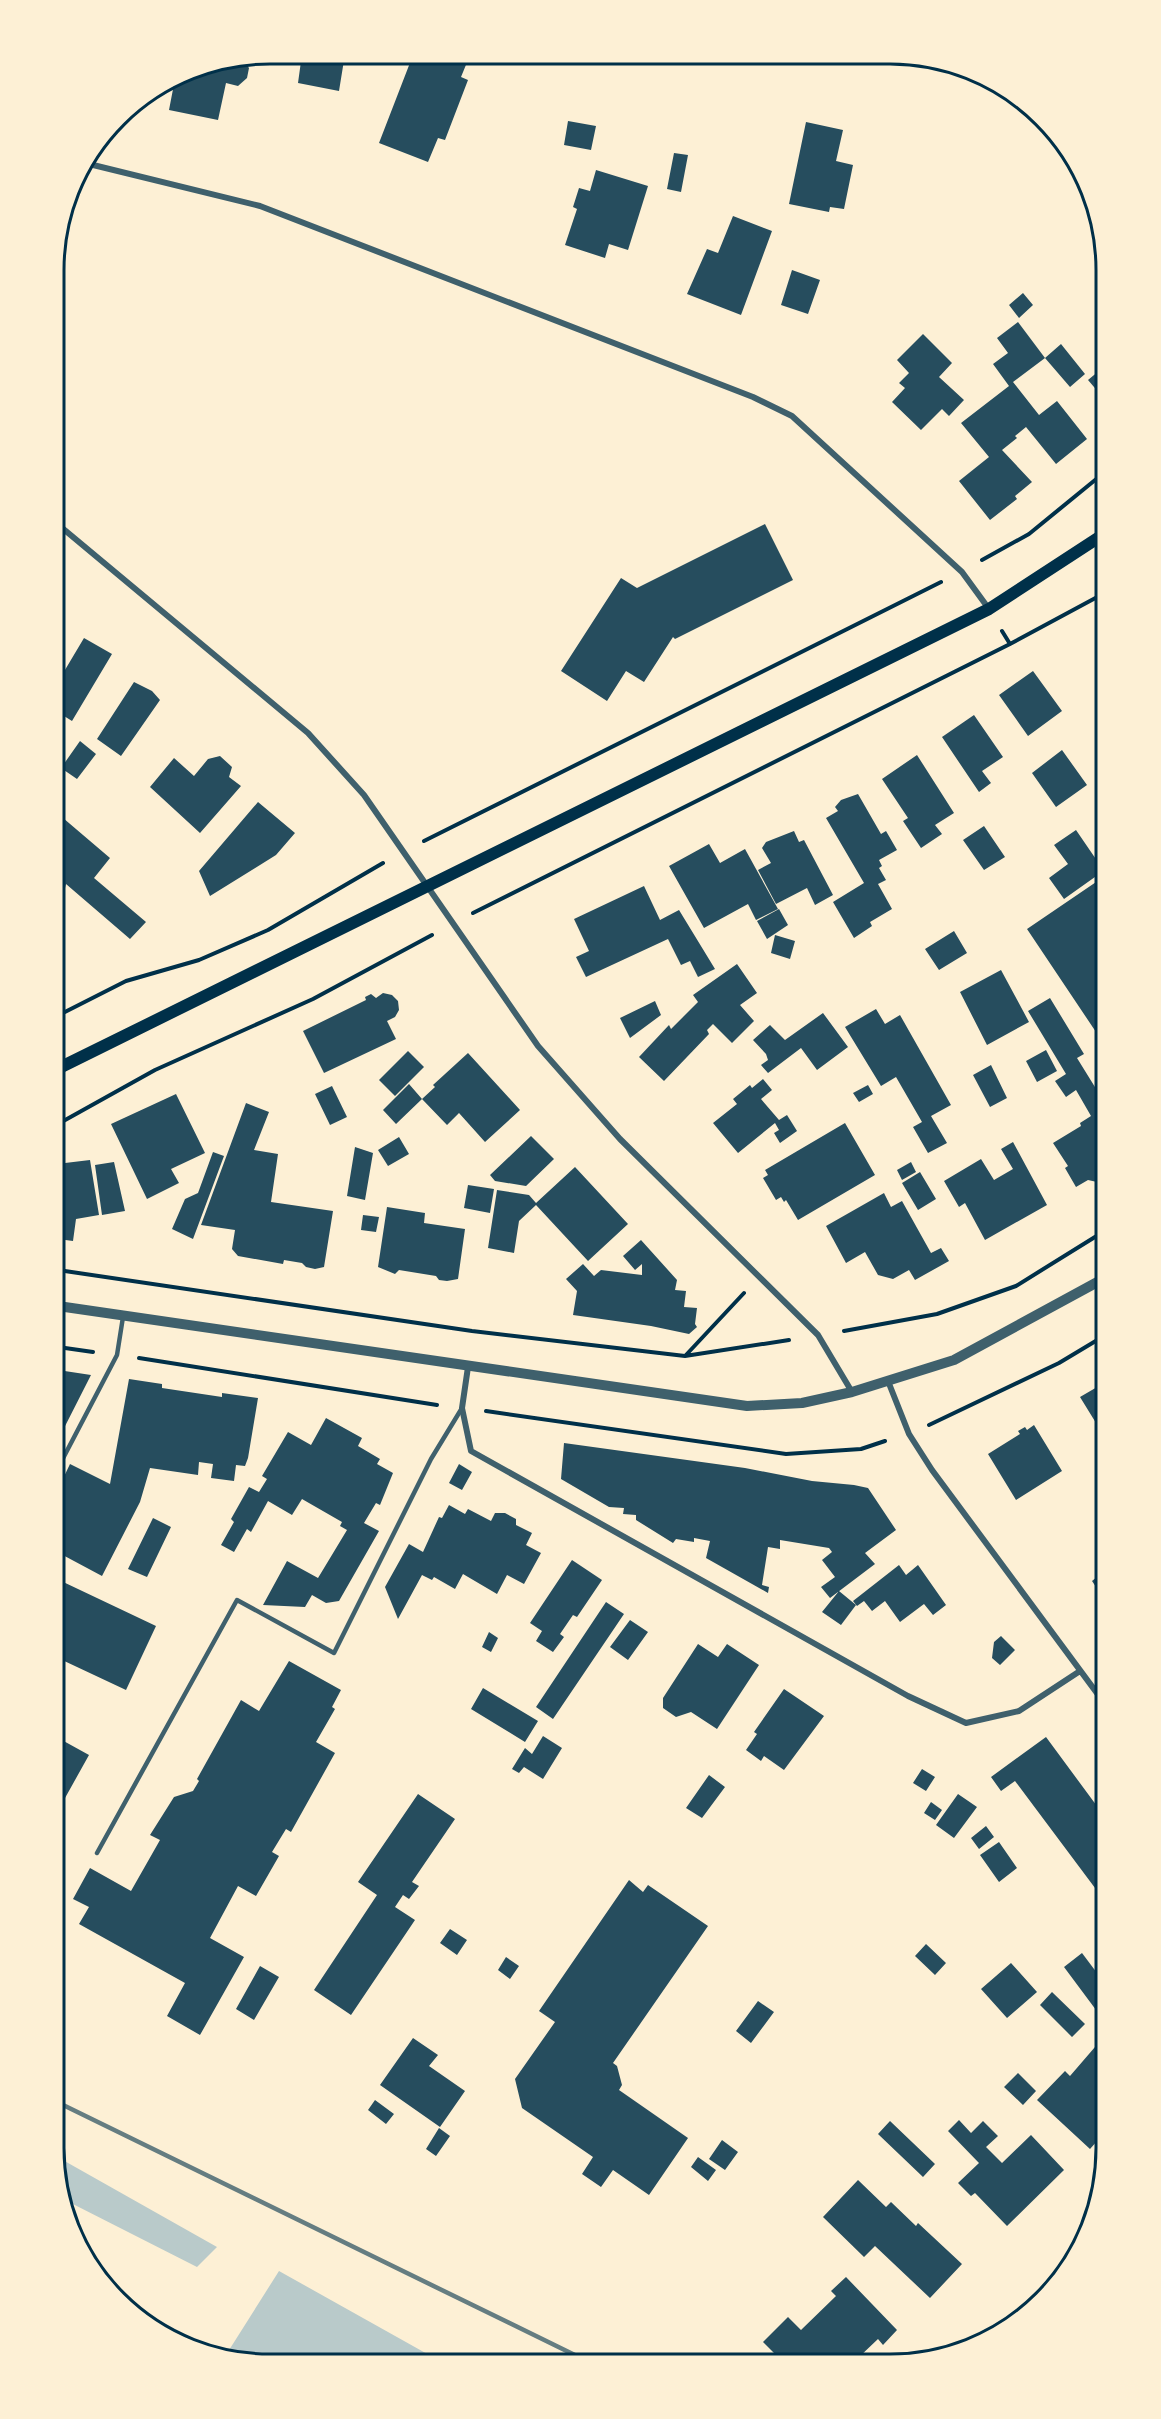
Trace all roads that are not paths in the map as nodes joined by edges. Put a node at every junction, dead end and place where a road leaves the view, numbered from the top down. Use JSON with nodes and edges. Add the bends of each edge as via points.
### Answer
{"nodes":[{"id":1,"x":94,"y":165,"type":"edge"},
{"id":2,"x":65,"y":529,"type":"edge"},
{"id":3,"x":1096,"y":539,"type":"edge"},
{"id":4,"x":989,"y":609,"type":"junction"},
{"id":5,"x":429,"y":886,"type":"junction"},
{"id":6,"x":65,"y":1065,"type":"edge"},
{"id":7,"x":1096,"y":1283,"type":"edge"},
{"id":8,"x":64,"y":1307,"type":"edge"},
{"id":9,"x":123,"y":1317,"type":"junction"},
{"id":10,"x":468,"y":1367,"type":"junction"},
{"id":11,"x":888,"y":1381,"type":"junction"},
{"id":12,"x":852,"y":1392,"type":"junction"},
{"id":13,"x":462,"y":1408,"type":"junction"},
{"id":14,"x":64,"y":1456,"type":"edge"},
{"id":15,"x":1080,"y":1671,"type":"junction"},
{"id":16,"x":1096,"y":1692,"type":"edge"},
{"id":17,"x":97,"y":1853,"type":"dead end"}],
"edges":[{"from":1,"to":4,"type":"street","via":[[260,206],[753,397],[792,416],[962,572]]},
{"from":2,"to":5,"type":"street","via":[[308,733],[364,795]]},
{"from":3,"to":4,"type":"main road"},
{"from":4,"to":5,"type":"main road"},
{"from":5,"to":6,"type":"main road"},
{"from":5,"to":12,"type":"street","via":[[538,1046],[621,1139],[818,1335]]},
{"from":7,"to":11,"type":"street","via":[[954,1360]]},
{"from":8,"to":9,"type":"street"},
{"from":9,"to":10,"type":"street"},
{"from":9,"to":14,"type":"lane","via":[[117,1355]]},
{"from":10,"to":12,"type":"street","via":[[747,1406],[802,1403]]},
{"from":10,"to":13,"type":"street"},
{"from":11,"to":12,"type":"street"},
{"from":11,"to":15,"type":"street","via":[[909,1434],[932,1470]]},
{"from":13,"to":15,"type":"street","via":[[471,1451],[908,1696],[966,1723],[1019,1711]]},
{"from":13,"to":17,"type":"lane","via":[[431,1459],[334,1653],[237,1600]]},
{"from":15,"to":16,"type":"street"}]}
